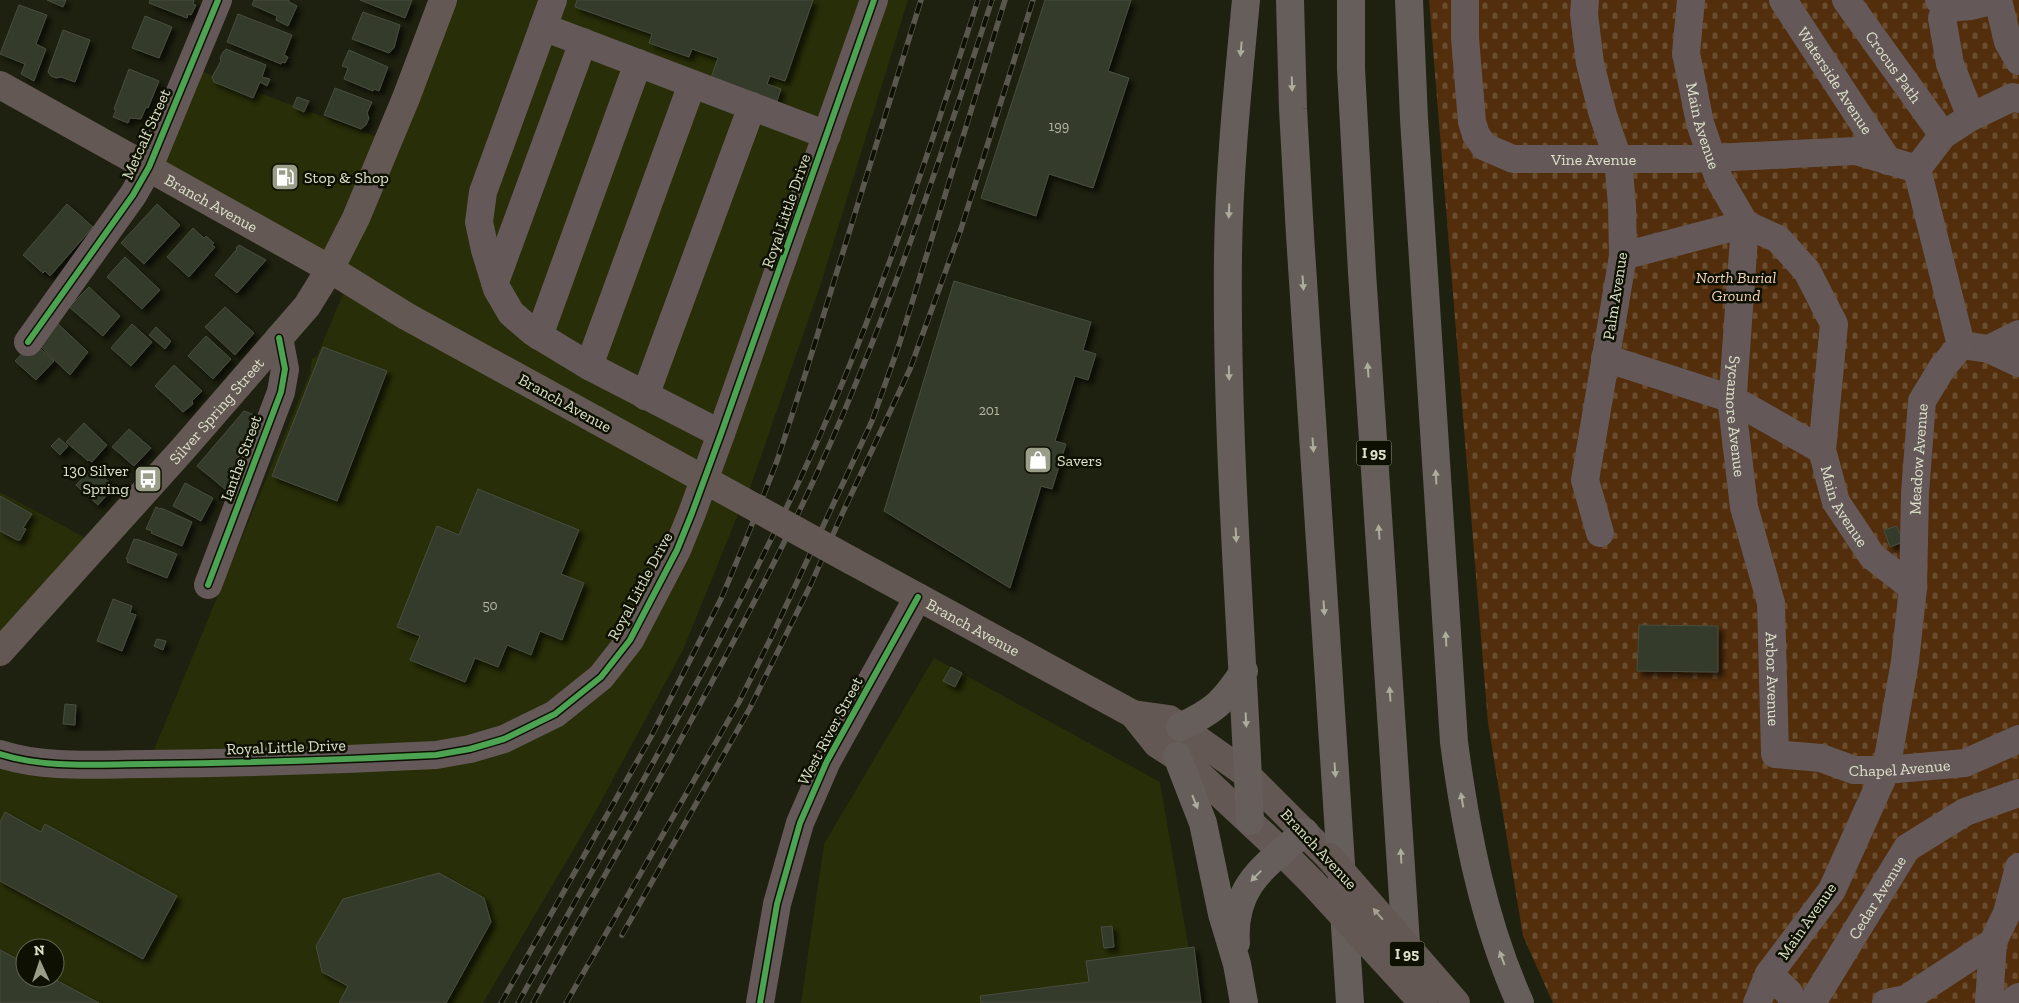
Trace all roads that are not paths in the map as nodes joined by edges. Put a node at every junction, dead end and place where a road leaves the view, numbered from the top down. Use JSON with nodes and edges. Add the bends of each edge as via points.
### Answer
{"nodes":[{"id":1,"x":218,"y":0,"type":"edge"},
{"id":2,"x":443,"y":0,"type":"edge"},
{"id":3,"x":553,"y":0,"type":"edge"},
{"id":4,"x":874,"y":0,"type":"edge"},
{"id":5,"x":1246,"y":0,"type":"edge"},
{"id":6,"x":1290,"y":0,"type":"edge"},
{"id":7,"x":1351,"y":0,"type":"edge"},
{"id":8,"x":1409,"y":0,"type":"edge"},
{"id":9,"x":1465,"y":0,"type":"edge"},
{"id":10,"x":1585,"y":0,"type":"edge"},
{"id":11,"x":1691,"y":0,"type":"edge"},
{"id":12,"x":1783,"y":0,"type":"edge"},
{"id":13,"x":1846,"y":0,"type":"edge"},
{"id":14,"x":1997,"y":0,"type":"edge"},
{"id":15,"x":1943,"y":4,"type":"edge"},
{"id":16,"x":543,"y":27,"type":"junction"},
{"id":17,"x":583,"y":42,"type":"junction"},
{"id":18,"x":2019,"y":62,"type":"edge"},
{"id":19,"x":638,"y":64,"type":"junction"},
{"id":20,"x":692,"y":84,"type":"junction"},
{"id":21,"x":0,"y":85,"type":"edge"},
{"id":22,"x":2019,"y":99,"type":"edge"},
{"id":23,"x":752,"y":106,"type":"junction"},
{"id":24,"x":1971,"y":117,"type":"junction"},
{"id":25,"x":827,"y":135,"type":"junction"},
{"id":26,"x":1943,"y":135,"type":"junction"},
{"id":27,"x":1712,"y":158,"type":"junction"},
{"id":28,"x":1618,"y":159,"type":"junction"},
{"id":29,"x":1888,"y":160,"type":"junction"},
{"id":30,"x":149,"y":167,"type":"junction"},
{"id":31,"x":1917,"y":169,"type":"junction"},
{"id":32,"x":1745,"y":224,"type":"junction"},
{"id":33,"x":1623,"y":256,"type":"junction"},
{"id":34,"x":330,"y":269,"type":"junction"},
{"id":35,"x":495,"y":282,"type":"junction"},
{"id":36,"x":2019,"y":334,"type":"edge"},
{"id":37,"x":539,"y":336,"type":"junction"},
{"id":38,"x":279,"y":338,"type":"junction"},
{"id":39,"x":28,"y":342,"type":"dead end"},
{"id":40,"x":1961,"y":345,"type":"junction"},
{"id":41,"x":1989,"y":349,"type":"junction"},
{"id":42,"x":1605,"y":358,"type":"junction"},
{"id":43,"x":2019,"y":363,"type":"edge"},
{"id":44,"x":589,"y":366,"type":"junction"},
{"id":45,"x":645,"y":396,"type":"junction"},
{"id":46,"x":1732,"y":399,"type":"junction"},
{"id":47,"x":722,"y":434,"type":"junction"},
{"id":48,"x":1822,"y":450,"type":"junction"},
{"id":49,"x":1600,"y":533,"type":"dead end"},
{"id":50,"x":208,"y":585,"type":"dead end"},
{"id":51,"x":1913,"y":588,"type":"junction"},
{"id":52,"x":918,"y":597,"type":"junction"},
{"id":53,"x":1771,"y":604,"type":"joint"},
{"id":54,"x":0,"y":652,"type":"edge"},
{"id":55,"x":1244,"y":671,"type":"junction"},
{"id":56,"x":1133,"y":714,"type":"junction"},
{"id":57,"x":1180,"y":726,"type":"junction"},
{"id":58,"x":2019,"y":739,"type":"edge"},
{"id":59,"x":0,"y":754,"type":"edge"},
{"id":60,"x":1776,"y":754,"type":"joint"},
{"id":61,"x":1177,"y":756,"type":"junction"},
{"id":62,"x":1886,"y":770,"type":"junction"},
{"id":63,"x":1248,"y":777,"type":"junction"},
{"id":64,"x":2019,"y":793,"type":"edge"},
{"id":65,"x":1250,"y":821,"type":"junction"},
{"id":66,"x":1306,"y":832,"type":"junction"},
{"id":67,"x":1282,"y":852,"type":"junction"},
{"id":68,"x":2019,"y":867,"type":"edge"},
{"id":69,"x":1403,"y":905,"type":"junction"},
{"id":70,"x":2013,"y":920,"type":"edge"},
{"id":71,"x":1994,"y":942,"type":"junction"},
{"id":72,"x":1237,"y":964,"type":"junction"},
{"id":73,"x":1769,"y":974,"type":"junction"},
{"id":74,"x":2019,"y":997,"type":"edge"},
{"id":75,"x":760,"y":1003,"type":"edge"},
{"id":76,"x":1244,"y":1003,"type":"edge"},
{"id":77,"x":1350,"y":1003,"type":"edge"},
{"id":78,"x":1410,"y":1003,"type":"edge"},
{"id":79,"x":1421,"y":1003,"type":"edge"},
{"id":80,"x":1456,"y":1003,"type":"edge"},
{"id":81,"x":1520,"y":1003,"type":"edge"},
{"id":82,"x":1757,"y":1003,"type":"edge"},
{"id":83,"x":1794,"y":1003,"type":"edge"},
{"id":84,"x":1812,"y":1003,"type":"edge"},
{"id":85,"x":1886,"y":1003,"type":"edge"},
{"id":86,"x":1989,"y":1003,"type":"edge"},
{"id":87,"x":2010,"y":1003,"type":"edge"}],
"edges":[{"from":1,"to":30,"type":"street","name":"Metcalf Street"},
{"from":2,"to":34,"type":"main road","name":"Silver Spring Street","via":[[356,218]]},
{"from":3,"to":16,"type":"street"},
{"from":4,"to":25,"type":"street","name":"Royal Little Drive"},
{"from":5,"to":55,"type":"highway","one_way":true,"via":[[1232,153],[1228,288],[1231,436]]},
{"from":6,"to":77,"type":"highway","one_way":true,"via":[[1300,235]]},
{"from":69,"to":7,"type":"highway","number":"I 95","one_way":true,"via":[[1361,262],[1351,69]]},
{"from":81,"to":8,"type":"highway","one_way":true,"via":[[1483,900],[1466,825],[1454,742]]},
{"from":9,"to":28,"type":"street","name":"Vine Avenue","via":[[1472,122],[1485,147],[1513,159]]},
{"from":10,"to":28,"type":"street","name":"Palm Avenue","via":[[1590,63]]},
{"from":11,"to":27,"type":"street","name":"Main Avenue","via":[[1686,52],[1700,123]]},
{"from":12,"to":29,"type":"street","name":"Waterside Avenue"},
{"from":13,"to":26,"type":"street","name":"Crocus Path"},
{"from":14,"to":15,"type":"street","via":[[1971,6]]},
{"from":14,"to":18,"type":"street","via":[[2008,42]]},
{"from":15,"to":24,"type":"street","via":[[1942,18],[1950,64]]},
{"from":16,"to":17,"type":"street"},
{"from":16,"to":35,"type":"street","via":[[483,192],[479,222]]},
{"from":17,"to":19,"type":"street"},
{"from":17,"to":35,"type":"street"},
{"from":19,"to":20,"type":"street"},
{"from":19,"to":37,"type":"street"},
{"from":20,"to":23,"type":"street"},
{"from":20,"to":44,"type":"street"},
{"from":21,"to":30,"type":"main road","name":"Branch Avenue"},
{"from":22,"to":24,"type":"street","via":[[2013,97]]},
{"from":23,"to":25,"type":"street"},
{"from":23,"to":45,"type":"street"},
{"from":24,"to":26,"type":"street"},
{"from":25,"to":47,"type":"street","name":"Royal Little Drive"},
{"from":26,"to":31,"type":"street"},
{"from":27,"to":28,"type":"street","name":"Vine Avenue"},
{"from":27,"to":29,"type":"street","name":"Vine Avenue","via":[[1856,151]]},
{"from":27,"to":32,"type":"street","name":"Main Avenue","via":[[1719,179]]},
{"from":28,"to":33,"type":"street","name":"Palm Avenue"},
{"from":29,"to":31,"type":"street","name":"Vine Avenue"},
{"from":30,"to":34,"type":"main road","name":"Branch Avenue"},
{"from":30,"to":39,"type":"street","name":"Metcalf Street","via":[[133,196]]},
{"from":31,"to":40,"type":"street"},
{"from":32,"to":33,"type":"street"},
{"from":32,"to":46,"type":"street","name":"Sycamore Avenue"},
{"from":32,"to":48,"type":"street","name":"Main Avenue","via":[[1778,239],[1796,258],[1807,271],[1834,324]]},
{"from":33,"to":42,"type":"street","name":"Palm Avenue"},
{"from":34,"to":38,"type":"main road","name":"Silver Spring Street","via":[[307,306]]},
{"from":34,"to":52,"type":"main road","name":"Branch Avenue","bridge":true,"via":[[406,316]]},
{"from":35,"to":37,"type":"street","via":[[511,313]]},
{"from":36,"to":41,"type":"street"},
{"from":37,"to":44,"type":"street"},
{"from":38,"to":50,"type":"street","name":"Ianthe Street","via":[[285,369],[280,392]]},
{"from":38,"to":54,"type":"main road","name":"Silver Spring Street"},
{"from":40,"to":41,"type":"street"},
{"from":40,"to":51,"type":"street","name":"Meadow Avenue","via":[[1922,401],[1915,493]]},
{"from":41,"to":43,"type":"street"},
{"from":42,"to":46,"type":"street"},
{"from":42,"to":49,"type":"street","name":"Palm Avenue","via":[[1585,480]]},
{"from":44,"to":45,"type":"street"},
{"from":45,"to":47,"type":"street"},
{"from":46,"to":48,"type":"street"},
{"from":46,"to":53,"type":"street","name":"Sycamore Avenue","via":[[1744,507]]},
{"from":47,"to":59,"type":"street","name":"Royal Little Drive","via":[[677,550],[630,640],[601,678],[555,714],[504,739],[436,755],[330,760],[51,764]]},
{"from":48,"to":51,"type":"street","name":"Main Avenue","via":[[1836,502],[1872,556]]},
{"from":51,"to":62,"type":"street","name":"Main Avenue","via":[[1905,661]]},
{"from":52,"to":56,"type":"main road","name":"Branch Avenue"},
{"from":52,"to":75,"type":"street","name":"West River Street","via":[[827,761],[800,823],[777,904]]},
{"from":53,"to":60,"type":"street","name":"Arbor Avenue"},
{"from":55,"to":57,"type":"highway","via":[[1221,702]]},
{"from":55,"to":63,"type":"highway","one_way":true},
{"from":56,"to":57,"type":"main road","name":"Branch Avenue","via":[[1169,719]]},
{"from":56,"to":61,"type":"main road","name":"Branch Avenue","via":[[1157,744]]},
{"from":57,"to":63,"type":"main road","name":"Branch Avenue"},
{"from":58,"to":62,"type":"street","name":"Chapel Avenue","via":[[1966,763]]},
{"from":60,"to":62,"type":"street","name":"Chapel Avenue","via":[[1820,758],[1854,770]]},
{"from":61,"to":65,"type":"main road","name":"Branch Avenue"},
{"from":61,"to":72,"type":"highway","one_way":true,"via":[[1203,822],[1222,914]]},
{"from":62,"to":73,"type":"street","name":"Main Avenue","via":[[1832,890]]},
{"from":63,"to":65,"type":"highway"},
{"from":63,"to":66,"type":"main road","name":"Branch Avenue"},
{"from":64,"to":84,"type":"street","name":"Cedar Avenue","via":[[1965,812],[1907,848]]},
{"from":65,"to":67,"type":"main road","name":"Branch Avenue"},
{"from":66,"to":67,"type":"highway"},
{"from":80,"to":66,"type":"main road","name":"Branch Avenue","one_way":true,"bridge":true},
{"from":67,"to":72,"type":"highway","one_way":true,"via":[[1249,883],[1242,897],[1236,924]]},
{"from":67,"to":79,"type":"main road","name":"Branch Avenue","bridge":true},
{"from":68,"to":70,"type":"street"},
{"from":69,"to":78,"type":"highway","number":"I 95"},
{"from":69,"to":79,"type":"highway"},
{"from":70,"to":71,"type":"street"},
{"from":71,"to":85,"type":"street","via":[[1906,999]]},
{"from":71,"to":86,"type":"street"},
{"from":72,"to":76,"type":"highway"},
{"from":73,"to":82,"type":"street","name":"Main Avenue"},
{"from":73,"to":83,"type":"street","via":[[1789,993]]},
{"from":74,"to":87,"type":"street"}]}
